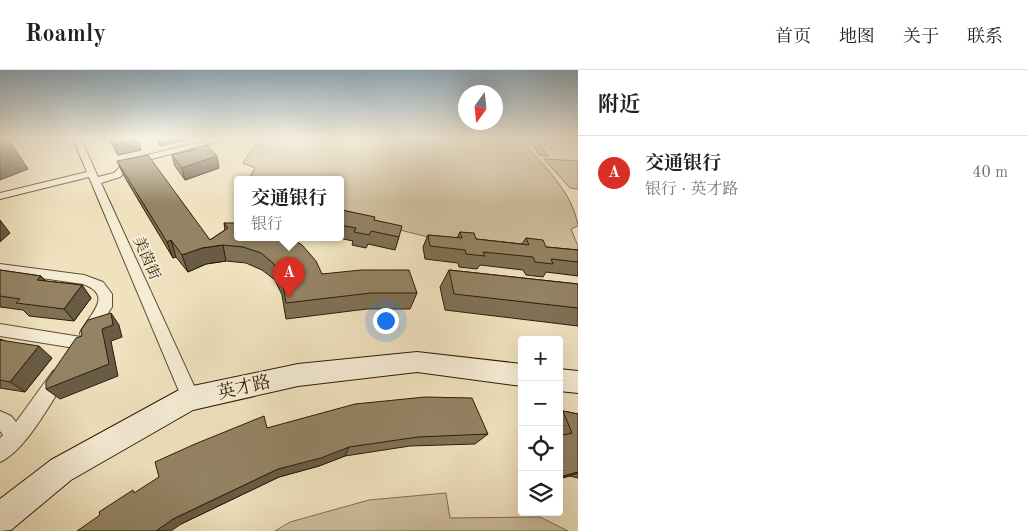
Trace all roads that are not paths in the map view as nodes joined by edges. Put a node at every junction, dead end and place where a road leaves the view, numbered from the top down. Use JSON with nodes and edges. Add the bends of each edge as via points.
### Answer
{"nodes":[{"id":1,"x":87,"y":161,"type":"edge"},
{"id":2,"x":136,"y":161,"type":"edge"},
{"id":3,"x":94,"y":177,"type":"junction"},
{"id":4,"x":0,"y":196,"type":"edge"},
{"id":5,"x":0,"y":268,"type":"edge"},
{"id":6,"x":0,"y":330,"type":"edge"},
{"id":7,"x":81,"y":343,"type":"junction"},
{"id":8,"x":518,"y":366,"type":"edge"},
{"id":9,"x":563,"y":372,"type":"edge"},
{"id":10,"x":578,"y":374,"type":"edge"},
{"id":11,"x":518,"y":375,"type":"edge"},
{"id":12,"x":563,"y":380,"type":"edge"},
{"id":13,"x":578,"y":382,"type":"edge"},
{"id":14,"x":187,"y":390,"type":"junction"},
{"id":15,"x":0,"y":420,"type":"edge"},
{"id":16,"x":15,"y":437,"type":"junction"},
{"id":17,"x":0,"y":452,"type":"edge"},
{"id":18,"x":0,"y":503,"type":"edge"},
{"id":19,"x":0,"y":518,"type":"edge"}],
"edges":[{"from":1,"to":3,"type":"street","name":"美茵街"},
{"from":2,"to":3,"type":"street","via":[[117,175]]},
{"from":3,"to":4,"type":"street"},
{"from":3,"to":14,"type":"street","name":"美茵街"},
{"from":5,"to":7,"type":"street","via":[[84,280],[98,285],[105,294],[105,307]]},
{"from":6,"to":7,"type":"street"},
{"from":7,"to":16,"type":"street"},
{"from":8,"to":14,"type":"main road","name":"英才路","via":[[412,353],[297,366]]},
{"from":9,"to":10,"type":"main road"},
{"from":11,"to":19,"type":"main road","name":"英才路","via":[[416,362],[298,375],[188,399],[60,470]]},
{"from":12,"to":13,"type":"main road"},
{"from":14,"to":18,"type":"main road","name":"英才路","via":[[58,459]]},
{"from":15,"to":16,"type":"street"},
{"from":16,"to":17,"type":"street"}]}
